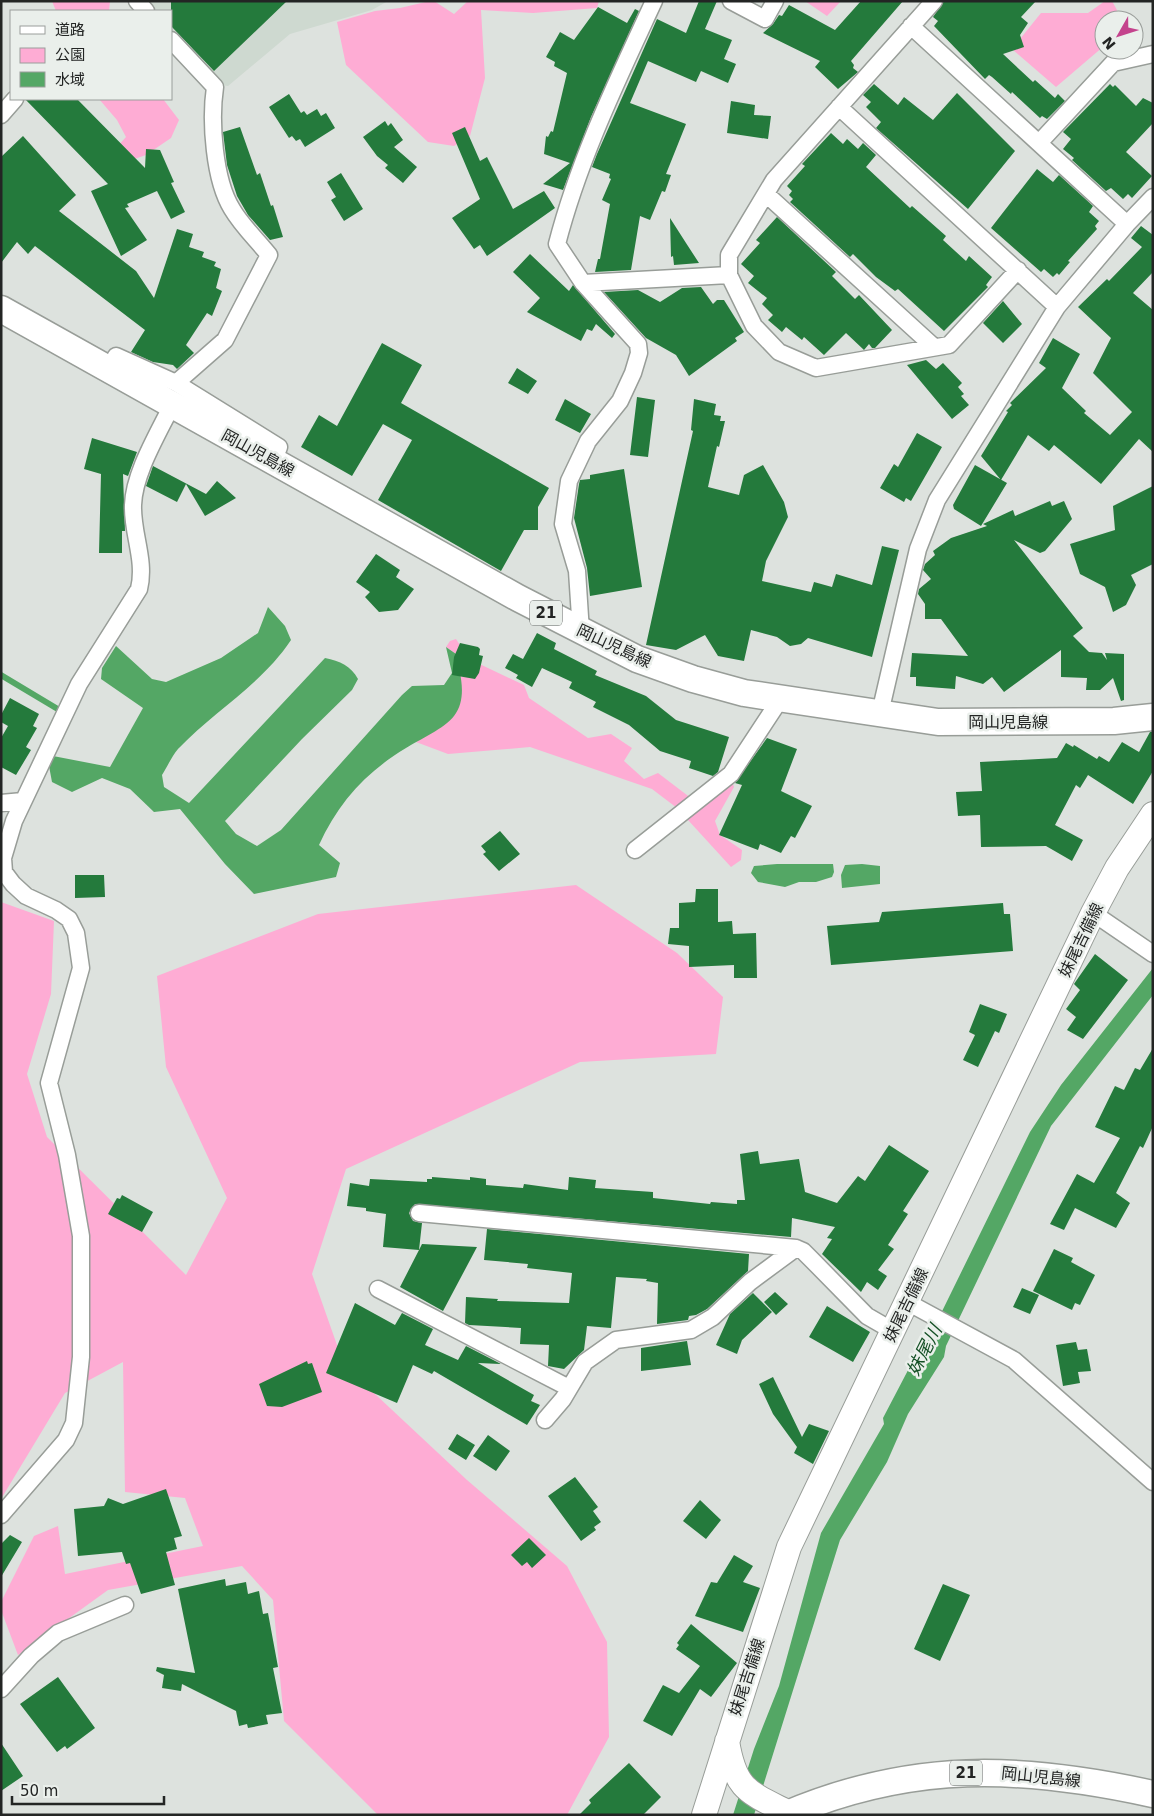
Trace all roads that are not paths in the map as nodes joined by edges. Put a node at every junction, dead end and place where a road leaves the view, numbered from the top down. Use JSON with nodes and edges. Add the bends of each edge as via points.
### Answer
{"nodes":[{"id":1,"x":654,"y":1,"type":"edge"},
{"id":2,"x":732,"y":1,"type":"edge"},
{"id":3,"x":775,"y":1,"type":"edge"},
{"id":4,"x":934,"y":1,"type":"edge"},
{"id":5,"x":912,"y":26,"type":"junction"},
{"id":6,"x":172,"y":41,"type":"edge"},
{"id":7,"x":1153,"y":54,"type":"edge"},
{"id":8,"x":14,"y":100,"type":"edge"},
{"id":9,"x":839,"y":108,"type":"junction"},
{"id":10,"x":1,"y":115,"type":"edge"},
{"id":11,"x":1039,"y":143,"type":"junction"},
{"id":12,"x":766,"y":194,"type":"junction"},
{"id":13,"x":1153,"y":197,"type":"edge"},
{"id":14,"x":1127,"y":224,"type":"junction"},
{"id":15,"x":1018,"y":270,"type":"junction"},
{"id":16,"x":729,"y":275,"type":"junction"},
{"id":17,"x":583,"y":283,"type":"junction"},
{"id":18,"x":1057,"y":307,"type":"junction"},
{"id":19,"x":1,"y":308,"type":"edge"},
{"id":20,"x":934,"y":347,"type":"junction"},
{"id":21,"x":174,"y":394,"type":"junction"},
{"id":22,"x":581,"y":632,"type":"junction"},
{"id":23,"x":781,"y":698,"type":"junction"},
{"id":24,"x":880,"y":713,"type":"junction"},
{"id":25,"x":1153,"y":717,"type":"edge"},
{"id":26,"x":23,"y":801,"type":"junction"},
{"id":27,"x":1,"y":803,"type":"edge"},
{"id":28,"x":1153,"y":814,"type":"edge"},
{"id":29,"x":635,"y":850,"type":"dead end"},
{"id":30,"x":1093,"y":913,"type":"junction"},
{"id":31,"x":1151,"y":953,"type":"edge"},
{"id":32,"x":419,"y":1213,"type":"dead end"},
{"id":33,"x":796,"y":1248,"type":"junction"},
{"id":34,"x":378,"y":1289,"type":"dead end"},
{"id":35,"x":915,"y":1307,"type":"junction"},
{"id":36,"x":893,"y":1331,"type":"junction"},
{"id":37,"x":569,"y":1388,"type":"junction"},
{"id":38,"x":545,"y":1420,"type":"dead end"},
{"id":39,"x":1153,"y":1482,"type":"edge"},
{"id":40,"x":1,"y":1515,"type":"edge"},
{"id":41,"x":125,"y":1605,"type":"dead end"},
{"id":42,"x":1,"y":1689,"type":"edge"},
{"id":43,"x":727,"y":1742,"type":"junction"},
{"id":44,"x":1153,"y":1794,"type":"edge"},
{"id":45,"x":787,"y":1814,"type":"edge"},
{"id":46,"x":704,"y":1815,"type":"edge"}],
"edges":[{"from":1,"to":17,"type":"street","via":[[593,134],[567,205],[557,244]]},
{"from":2,"to":3,"type":"street","via":[[765,19]]},
{"from":4,"to":5,"type":"street"},
{"from":5,"to":9,"type":"street"},
{"from":5,"to":11,"type":"street"},
{"from":6,"to":21,"type":"street","via":[[215,87],[214,126],[218,167],[225,195],[269,255],[225,340]]},
{"from":7,"to":11,"type":"street","via":[[1113,63]]},
{"from":8,"to":10,"type":"street"},
{"from":9,"to":12,"type":"street","via":[[774,180]]},
{"from":9,"to":15,"type":"street"},
{"from":11,"to":14,"type":"street"},
{"from":12,"to":16,"type":"street","via":[[730,255]]},
{"from":12,"to":20,"type":"street"},
{"from":13,"to":14,"type":"street"},
{"from":14,"to":18,"type":"street"},
{"from":15,"to":18,"type":"street"},
{"from":15,"to":20,"type":"street","via":[[948,344]]},
{"from":16,"to":17,"type":"street"},
{"from":16,"to":20,"type":"street","via":[[754,326],[779,352],[816,368]]},
{"from":17,"to":22,"type":"street","via":[[638,344],[639,354],[620,401],[588,441],[569,481],[563,524],[577,571]]},
{"from":18,"to":24,"type":"street","via":[[937,500],[918,549]]},
{"from":19,"to":21,"type":"main road","name":"岡山児島線","number":"21","via":[[108,368]]},
{"from":21,"to":22,"type":"main road","name":"岡山児島線","number":"21","via":[[273,462]]},
{"from":21,"to":26,"type":"street","via":[[134,497],[142,574],[139,589],[79,684]]},
{"from":22,"to":23,"type":"main road","name":"岡山児島線","number":"21","via":[[637,659],[693,679],[744,693]]},
{"from":23,"to":24,"type":"main road","name":"岡山児島線","number":"21"},
{"from":23,"to":29,"type":"street","via":[[731,774]]},
{"from":24,"to":25,"type":"main road","name":"岡山児島線","number":"21","via":[[947,722],[1114,721]]},
{"from":26,"to":27,"type":"street"},
{"from":26,"to":40,"type":"street","via":[[3,858],[4,872],[26,896],[70,919],[76,933],[81,968],[50,1083],[81,1236],[81,1357],[74,1423],[66,1440]]},
{"from":28,"to":30,"type":"main road","name":"妹尾吉備線","via":[[1117,868]]},
{"from":30,"to":31,"type":"street"},
{"from":30,"to":35,"type":"main road","name":"妹尾吉備線"},
{"from":32,"to":33,"type":"street"},
{"from":33,"to":36,"type":"street","via":[[811,1258],[867,1316]]},
{"from":33,"to":37,"type":"street","via":[[750,1282],[713,1317],[691,1330],[616,1340],[585,1362]]},
{"from":34,"to":37,"type":"street"},
{"from":35,"to":36,"type":"main road","name":"妹尾吉備線"},
{"from":35,"to":39,"type":"street","via":[[1014,1360]]},
{"from":36,"to":43,"type":"main road","name":"妹尾吉備線","via":[[789,1547]]},
{"from":37,"to":38,"type":"street"},
{"from":41,"to":42,"type":"street","via":[[58,1633],[31,1656]]},
{"from":43,"to":45,"type":"main road","via":[[731,1766],[745,1788]]},
{"from":43,"to":46,"type":"main road","name":"妹尾吉備線"},
{"from":44,"to":45,"type":"main road","name":"岡山児島線","number":"21","via":[[1052,1777],[984,1772],[921,1775],[870,1785]]}]}
